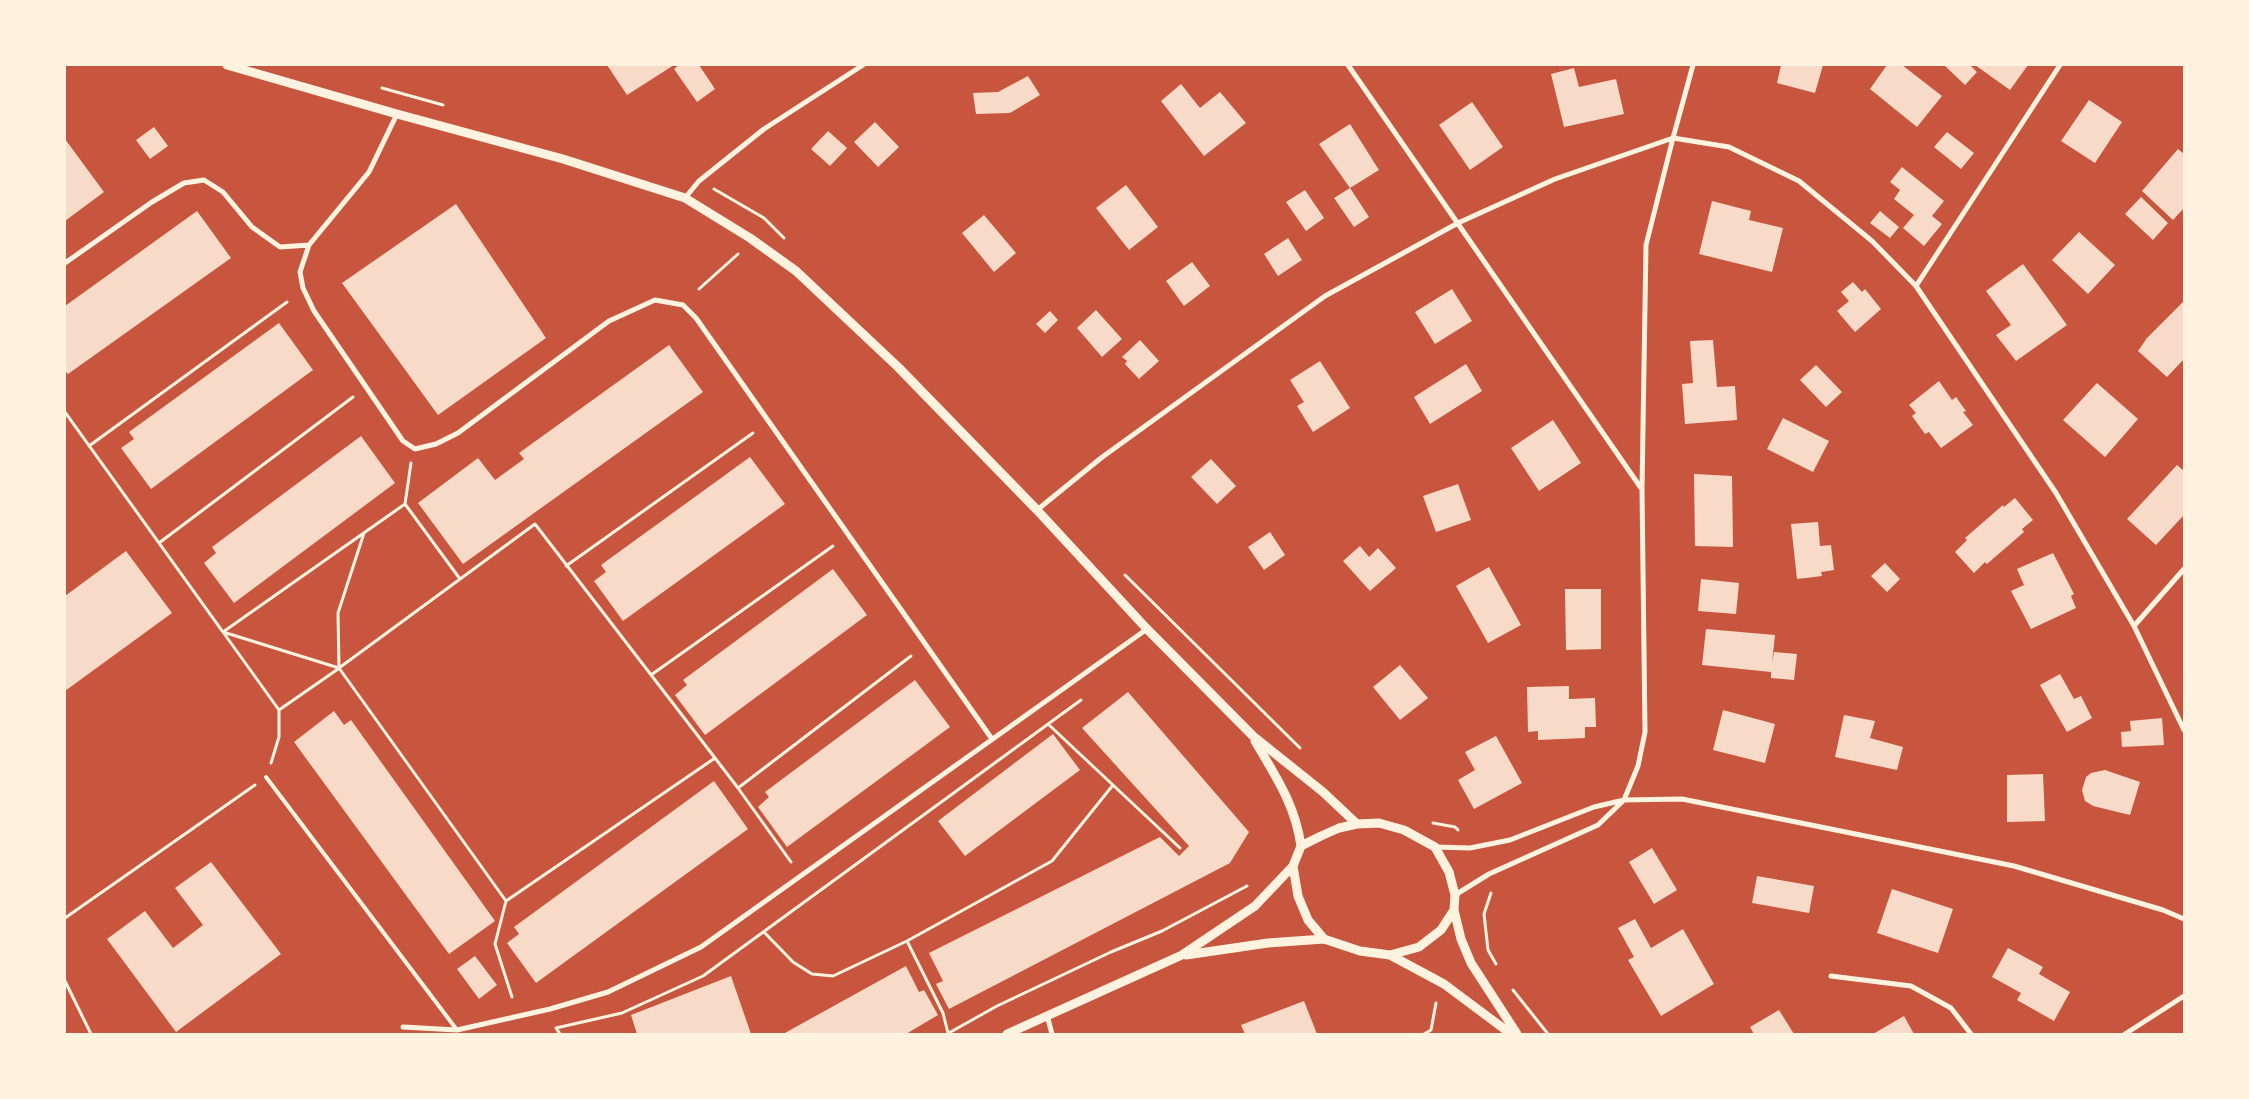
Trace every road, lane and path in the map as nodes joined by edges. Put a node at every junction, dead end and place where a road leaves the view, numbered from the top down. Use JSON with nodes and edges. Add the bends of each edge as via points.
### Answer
{"nodes":[{"id":1,"x":227,"y":65,"type":"edge"},
{"id":2,"x":863,"y":65,"type":"edge"},
{"id":3,"x":1348,"y":65,"type":"edge"},
{"id":4,"x":1693,"y":65,"type":"edge"},
{"id":5,"x":2060,"y":65,"type":"edge"},
{"id":6,"x":373,"y":86,"type":"dead end"},
{"id":7,"x":449,"y":107,"type":"dead end"},
{"id":8,"x":396,"y":114,"type":"junction"},
{"id":9,"x":1672,"y":138,"type":"junction"},
{"id":10,"x":698,"y":181,"type":"junction"},
{"id":11,"x":685,"y":198,"type":"junction"},
{"id":12,"x":1458,"y":223,"type":"junction"},
{"id":13,"x":786,"y":239,"type":"dead end"},
{"id":14,"x":309,"y":245,"type":"junction"},
{"id":15,"x":738,"y":254,"type":"dead end"},
{"id":16,"x":65,"y":263,"type":"edge"},
{"id":17,"x":1916,"y":286,"type":"junction"},
{"id":18,"x":699,"y":290,"type":"dead end"},
{"id":19,"x":287,"y":302,"type":"dead end"},
{"id":20,"x":353,"y":398,"type":"dead end"},
{"id":21,"x":65,"y":412,"type":"edge"},
{"id":22,"x":753,"y":434,"type":"dead end"},
{"id":23,"x":89,"y":446,"type":"junction"},
{"id":24,"x":415,"y":449,"type":"junction"},
{"id":25,"x":1642,"y":489,"type":"junction"},
{"id":26,"x":405,"y":504,"type":"junction"},
{"id":27,"x":1037,"y":510,"type":"junction"},
{"id":28,"x":364,"y":532,"type":"junction"},
{"id":29,"x":159,"y":543,"type":"junction"},
{"id":30,"x":833,"y":546,"type":"dead end"},
{"id":31,"x":566,"y":566,"type":"junction"},
{"id":32,"x":2184,"y":569,"type":"edge"},
{"id":33,"x":1124,"y":574,"type":"dead end"},
{"id":34,"x":460,"y":579,"type":"junction"},
{"id":35,"x":2134,"y":626,"type":"junction"},
{"id":36,"x":1147,"y":629,"type":"junction"},
{"id":37,"x":223,"y":632,"type":"junction"},
{"id":38,"x":911,"y":656,"type":"dead end"},
{"id":39,"x":339,"y":668,"type":"junction"},
{"id":40,"x":651,"y":675,"type":"junction"},
{"id":41,"x":279,"y":710,"type":"junction"},
{"id":42,"x":1048,"y":724,"type":"dead end"},
{"id":43,"x":2184,"y":730,"type":"edge"},
{"id":44,"x":1252,"y":736,"type":"junction"},
{"id":45,"x":992,"y":739,"type":"junction"},
{"id":46,"x":1301,"y":749,"type":"dead end"},
{"id":47,"x":715,"y":758,"type":"junction"},
{"id":48,"x":266,"y":777,"type":"junction"},
{"id":49,"x":1113,"y":785,"type":"junction"},
{"id":50,"x":738,"y":788,"type":"junction"},
{"id":51,"x":1624,"y":800,"type":"junction"},
{"id":52,"x":1428,"y":822,"type":"dead end"},
{"id":53,"x":1357,"y":824,"type":"junction"},
{"id":54,"x":1301,"y":846,"type":"junction"},
{"id":55,"x":1435,"y":847,"type":"junction"},
{"id":56,"x":1180,"y":848,"type":"dead end"},
{"id":57,"x":1470,"y":848,"type":"junction"},
{"id":58,"x":791,"y":862,"type":"dead end"},
{"id":59,"x":1293,"y":866,"type":"junction"},
{"id":60,"x":1489,"y":874,"type":"junction"},
{"id":61,"x":1250,"y":883,"type":"dead end"},
{"id":62,"x":1455,"y":895,"type":"junction"},
{"id":63,"x":506,"y":902,"type":"junction"},
{"id":64,"x":1454,"y":910,"type":"junction"},
{"id":65,"x":65,"y":918,"type":"edge"},
{"id":66,"x":2184,"y":919,"type":"edge"},
{"id":67,"x":764,"y":932,"type":"dead end"},
{"id":68,"x":1324,"y":939,"type":"junction"},
{"id":69,"x":907,"y":941,"type":"junction"},
{"id":70,"x":1182,"y":955,"type":"junction"},
{"id":71,"x":1390,"y":955,"type":"junction"},
{"id":72,"x":1499,"y":970,"type":"dead end"},
{"id":73,"x":1831,"y":976,"type":"dead end"},
{"id":74,"x":65,"y":981,"type":"edge"},
{"id":75,"x":1508,"y":984,"type":"dead end"},
{"id":76,"x":2184,"y":996,"type":"edge"},
{"id":77,"x":512,"y":998,"type":"dead end"},
{"id":78,"x":1436,"y":1003,"type":"dead end"},
{"id":79,"x":1047,"y":1014,"type":"junction"},
{"id":80,"x":403,"y":1027,"type":"dead end"},
{"id":81,"x":556,"y":1028,"type":"dead end"},
{"id":82,"x":457,"y":1030,"type":"junction"},
{"id":83,"x":91,"y":1034,"type":"edge"},
{"id":84,"x":560,"y":1034,"type":"edge"},
{"id":85,"x":948,"y":1034,"type":"edge"},
{"id":86,"x":1006,"y":1034,"type":"edge"},
{"id":87,"x":1052,"y":1034,"type":"edge"},
{"id":88,"x":1424,"y":1034,"type":"edge"},
{"id":89,"x":1511,"y":1034,"type":"edge"},
{"id":90,"x":1517,"y":1034,"type":"edge"},
{"id":91,"x":1548,"y":1034,"type":"edge"},
{"id":92,"x":1971,"y":1034,"type":"edge"},
{"id":93,"x":2125,"y":1034,"type":"edge"}],
"edges":[{"from":1,"to":8,"type":"street"},
{"from":2,"to":10,"type":"street","via":[[764,129]]},
{"from":3,"to":12,"type":"street"},
{"from":4,"to":9,"type":"street"},
{"from":5,"to":17,"type":"street"},
{"from":6,"to":7,"type":"path"},
{"from":8,"to":11,"type":"street","via":[[563,158]]},
{"from":8,"to":14,"type":"street","via":[[370,172]]},
{"from":9,"to":12,"type":"street","via":[[1555,179]]},
{"from":9,"to":17,"type":"street","via":[[1729,147],[1800,181],[1872,241]]},
{"from":9,"to":25,"type":"street","via":[[1646,245]]},
{"from":10,"to":11,"type":"street"},
{"from":10,"to":13,"type":"path","via":[[764,218]]},
{"from":11,"to":27,"type":"street","via":[[796,271],[898,367]]},
{"from":12,"to":25,"type":"street"},
{"from":12,"to":27,"type":"street","via":[[1325,296],[1101,458]]},
{"from":14,"to":16,"type":"street","via":[[280,247],[252,227],[223,192],[204,180],[184,183],[152,202]]},
{"from":14,"to":24,"type":"street","via":[[300,272],[303,288],[314,311],[403,441]]},
{"from":15,"to":18,"type":"path"},
{"from":17,"to":35,"type":"street","via":[[2056,492]]},
{"from":19,"to":23,"type":"path"},
{"from":20,"to":29,"type":"path"},
{"from":21,"to":23,"type":"path"},
{"from":22,"to":31,"type":"path"},
{"from":23,"to":29,"type":"path"},
{"from":24,"to":26,"type":"path"},
{"from":24,"to":45,"type":"street","via":[[436,444],[458,433],[610,321],[655,300],[683,305],[696,318]]},
{"from":25,"to":51,"type":"street","via":[[1645,732],[1638,766]]},
{"from":26,"to":28,"type":"path"},
{"from":26,"to":34,"type":"path"},
{"from":27,"to":36,"type":"street"},
{"from":28,"to":37,"type":"path"},
{"from":28,"to":39,"type":"path","via":[[338,613]]},
{"from":29,"to":37,"type":"path"},
{"from":30,"to":40,"type":"path"},
{"from":31,"to":34,"type":"path","via":[[535,524]]},
{"from":31,"to":40,"type":"path"},
{"from":32,"to":35,"type":"street"},
{"from":33,"to":46,"type":"path"},
{"from":34,"to":39,"type":"path"},
{"from":35,"to":43,"type":"street"},
{"from":36,"to":44,"type":"street"},
{"from":36,"to":45,"type":"street"},
{"from":37,"to":39,"type":"path"},
{"from":37,"to":41,"type":"path"},
{"from":38,"to":50,"type":"path"},
{"from":39,"to":41,"type":"path"},
{"from":39,"to":63,"type":"path"},
{"from":40,"to":47,"type":"path"},
{"from":41,"to":48,"type":"path","via":[[280,737]]},
{"from":42,"to":49,"type":"path"},
{"from":44,"to":53,"type":"street","via":[[1323,792]]},
{"from":44,"to":54,"type":"street","via":[[1290,801]]},
{"from":45,"to":82,"type":"street","via":[[701,947],[608,992]]},
{"from":47,"to":50,"type":"path"},
{"from":47,"to":63,"type":"path"},
{"from":48,"to":65,"type":"path"},
{"from":48,"to":82,"type":"lane"},
{"from":49,"to":56,"type":"path"},
{"from":49,"to":69,"type":"path","via":[[1052,861]]},
{"from":50,"to":58,"type":"path"},
{"from":51,"to":57,"type":"street","via":[[1594,807],[1510,840]]},
{"from":51,"to":60,"type":"street","via":[[1598,825]]},
{"from":51,"to":66,"type":"street","via":[[1682,799],[2014,866]]},
{"from":52,"to":57,"type":"path","via":[[1456,828]]},
{"from":53,"to":54,"type":"street","via":[[1339,828]]},
{"from":53,"to":55,"type":"street","via":[[1380,824],[1404,830]]},
{"from":54,"to":59,"type":"street"},
{"from":55,"to":57,"type":"street"},
{"from":55,"to":62,"type":"street","via":[[1449,872]]},
{"from":59,"to":68,"type":"street","via":[[1298,896],[1308,920]]},
{"from":59,"to":70,"type":"street","via":[[1255,906]]},
{"from":60,"to":62,"type":"street"},
{"from":60,"to":72,"type":"path","via":[[1495,881],[1484,914],[1488,950]]},
{"from":61,"to":85,"type":"path","via":[[1162,931],[997,1006]]},
{"from":62,"to":64,"type":"street"},
{"from":63,"to":77,"type":"path","via":[[495,944]]},
{"from":64,"to":71,"type":"street","via":[[1441,930],[1419,947]]},
{"from":64,"to":90,"type":"street","via":[[1471,963]]},
{"from":67,"to":69,"type":"path","via":[[799,966],[812,974],[833,976]]},
{"from":68,"to":70,"type":"street"},
{"from":68,"to":71,"type":"street","via":[[1360,951]]},
{"from":69,"to":85,"type":"path","via":[[943,1012]]},
{"from":70,"to":79,"type":"street"},
{"from":71,"to":89,"type":"street","via":[[1444,984]]},
{"from":73,"to":92,"type":"street","via":[[1911,986],[1952,1008]]},
{"from":74,"to":83,"type":"path"},
{"from":75,"to":91,"type":"path"},
{"from":76,"to":93,"type":"street"},
{"from":78,"to":88,"type":"path","via":[[1431,1030]]},
{"from":79,"to":86,"type":"street"},
{"from":79,"to":87,"type":"street"},
{"from":80,"to":82,"type":"street"},
{"from":81,"to":84,"type":"path"}]}
